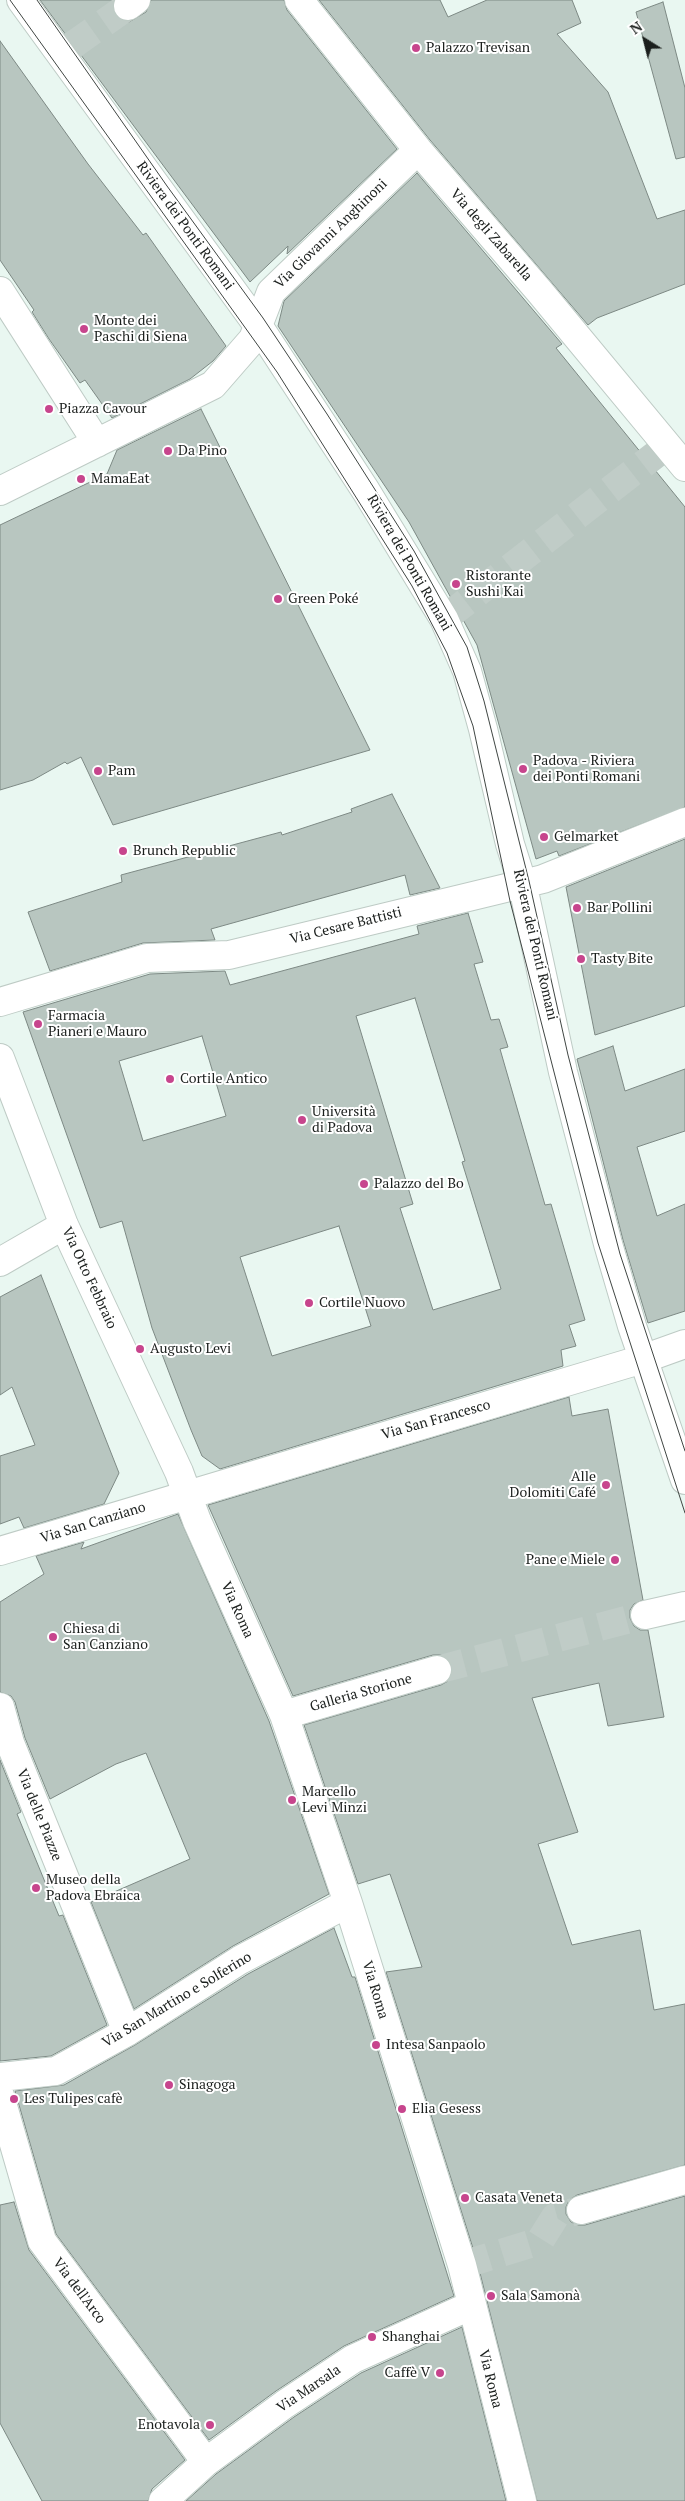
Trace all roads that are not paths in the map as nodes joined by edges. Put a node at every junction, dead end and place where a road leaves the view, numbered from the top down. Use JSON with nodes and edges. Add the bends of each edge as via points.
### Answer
{"nodes":[{"id":1,"x":21,"y":0,"type":"edge"},
{"id":2,"x":299,"y":0,"type":"edge"},
{"id":3,"x":418,"y":150,"type":"junction"},
{"id":4,"x":0,"y":291,"type":"edge"},
{"id":5,"x":259,"y":327,"type":"junction"},
{"id":6,"x":107,"y":438,"type":"junction"},
{"id":7,"x":676,"y":440,"type":"edge"},
{"id":8,"x":685,"y":467,"type":"edge"},
{"id":9,"x":0,"y":491,"type":"edge"},
{"id":10,"x":685,"y":822,"type":"edge"},
{"id":11,"x":522,"y":882,"type":"junction"},
{"id":12,"x":0,"y":1002,"type":"edge"},
{"id":13,"x":0,"y":1058,"type":"edge"},
{"id":14,"x":64,"y":1225,"type":"junction"},
{"id":15,"x":0,"y":1262,"type":"edge"},
{"id":16,"x":685,"y":1344,"type":"edge"},
{"id":17,"x":643,"y":1360,"type":"junction"},
{"id":18,"x":685,"y":1480,"type":"edge"},
{"id":19,"x":186,"y":1494,"type":"junction"},
{"id":20,"x":0,"y":1551,"type":"edge"},
{"id":21,"x":685,"y":1606,"type":"edge"},
{"id":22,"x":645,"y":1615,"type":"tunnel mouth"},
{"id":23,"x":437,"y":1670,"type":"tunnel mouth"},
{"id":24,"x":0,"y":1707,"type":"edge"},
{"id":25,"x":284,"y":1715,"type":"junction"},
{"id":26,"x":338,"y":1908,"type":"junction"},
{"id":27,"x":127,"y":2032,"type":"junction"},
{"id":28,"x":0,"y":2077,"type":"edge"},
{"id":29,"x":0,"y":2096,"type":"edge"},
{"id":30,"x":685,"y":2180,"type":"edge"},
{"id":31,"x":581,"y":2210,"type":"tunnel mouth"},
{"id":32,"x":472,"y":2305,"type":"junction"},
{"id":33,"x":206,"y":2462,"type":"junction"},
{"id":34,"x":163,"y":2501,"type":"edge"},
{"id":35,"x":522,"y":2501,"type":"edge"}],
"edges":[{"from":1,"to":5,"type":"street","name":"Riviera dei Ponti Romani","via":[[65,51]]},
{"from":2,"to":3,"type":"street","name":"Via degli Zabarella"},
{"from":3,"to":5,"type":"street","name":"Via Giovanni Anghinoni","via":[[271,292]]},
{"from":3,"to":7,"type":"street","name":"Via degli Zabarella"},
{"from":4,"to":6,"type":"street"},
{"from":5,"to":6,"type":"street","name":"Via Giovanni Anghinoni","via":[[253,339],[213,385]]},
{"from":5,"to":11,"type":"street","name":"Riviera dei Ponti Romani","via":[[366,491],[444,619],[467,671]]},
{"from":6,"to":9,"type":"street"},
{"from":7,"to":8,"type":"street","name":"Via degli Zabarella"},
{"from":10,"to":11,"type":"street","name":"Via Cesare Battisti","via":[[543,878]]},
{"from":11,"to":12,"type":"street","name":"Via Cesare Battisti","via":[[229,955],[147,958]]},
{"from":11,"to":17,"type":"street","name":"Riviera dei Ponti Romani","via":[[563,1072],[608,1244]]},
{"from":13,"to":14,"type":"street","name":"Via Otto Febbraio"},
{"from":14,"to":15,"type":"street"},
{"from":14,"to":19,"type":"street","name":"Via Otto Febbraio","via":[[179,1472]]},
{"from":16,"to":17,"type":"street","name":"Via San Francesco"},
{"from":17,"to":18,"type":"street","name":"Riviera dei Ponti Romani"},
{"from":17,"to":19,"type":"street","name":"Via San Francesco"},
{"from":19,"to":20,"type":"street","name":"Via San Canziano"},
{"from":19,"to":25,"type":"street","name":"Via Roma"},
{"from":21,"to":22,"type":"street"},
{"from":23,"to":25,"type":"street","name":"Galleria Storione"},
{"from":24,"to":27,"type":"street","name":"Via delle Piazze","via":[[10,1743]]},
{"from":25,"to":26,"type":"street","name":"Via Roma"},
{"from":26,"to":27,"type":"street","name":"Via San Martino e Solferino","via":[[240,1960]]},
{"from":26,"to":32,"type":"street","name":"Via Roma","via":[[462,2265]]},
{"from":27,"to":28,"type":"street","name":"Via San Martino e Solferino","via":[[56,2071]]},
{"from":29,"to":33,"type":"street","name":"Via dell'Arco","via":[[42,2241]]},
{"from":30,"to":31,"type":"street"},
{"from":32,"to":33,"type":"street","name":"Via Marsala","via":[[353,2360],[285,2404]]},
{"from":32,"to":35,"type":"street","name":"Via Roma"},
{"from":33,"to":34,"type":"street","name":"Via Marsala"}]}
